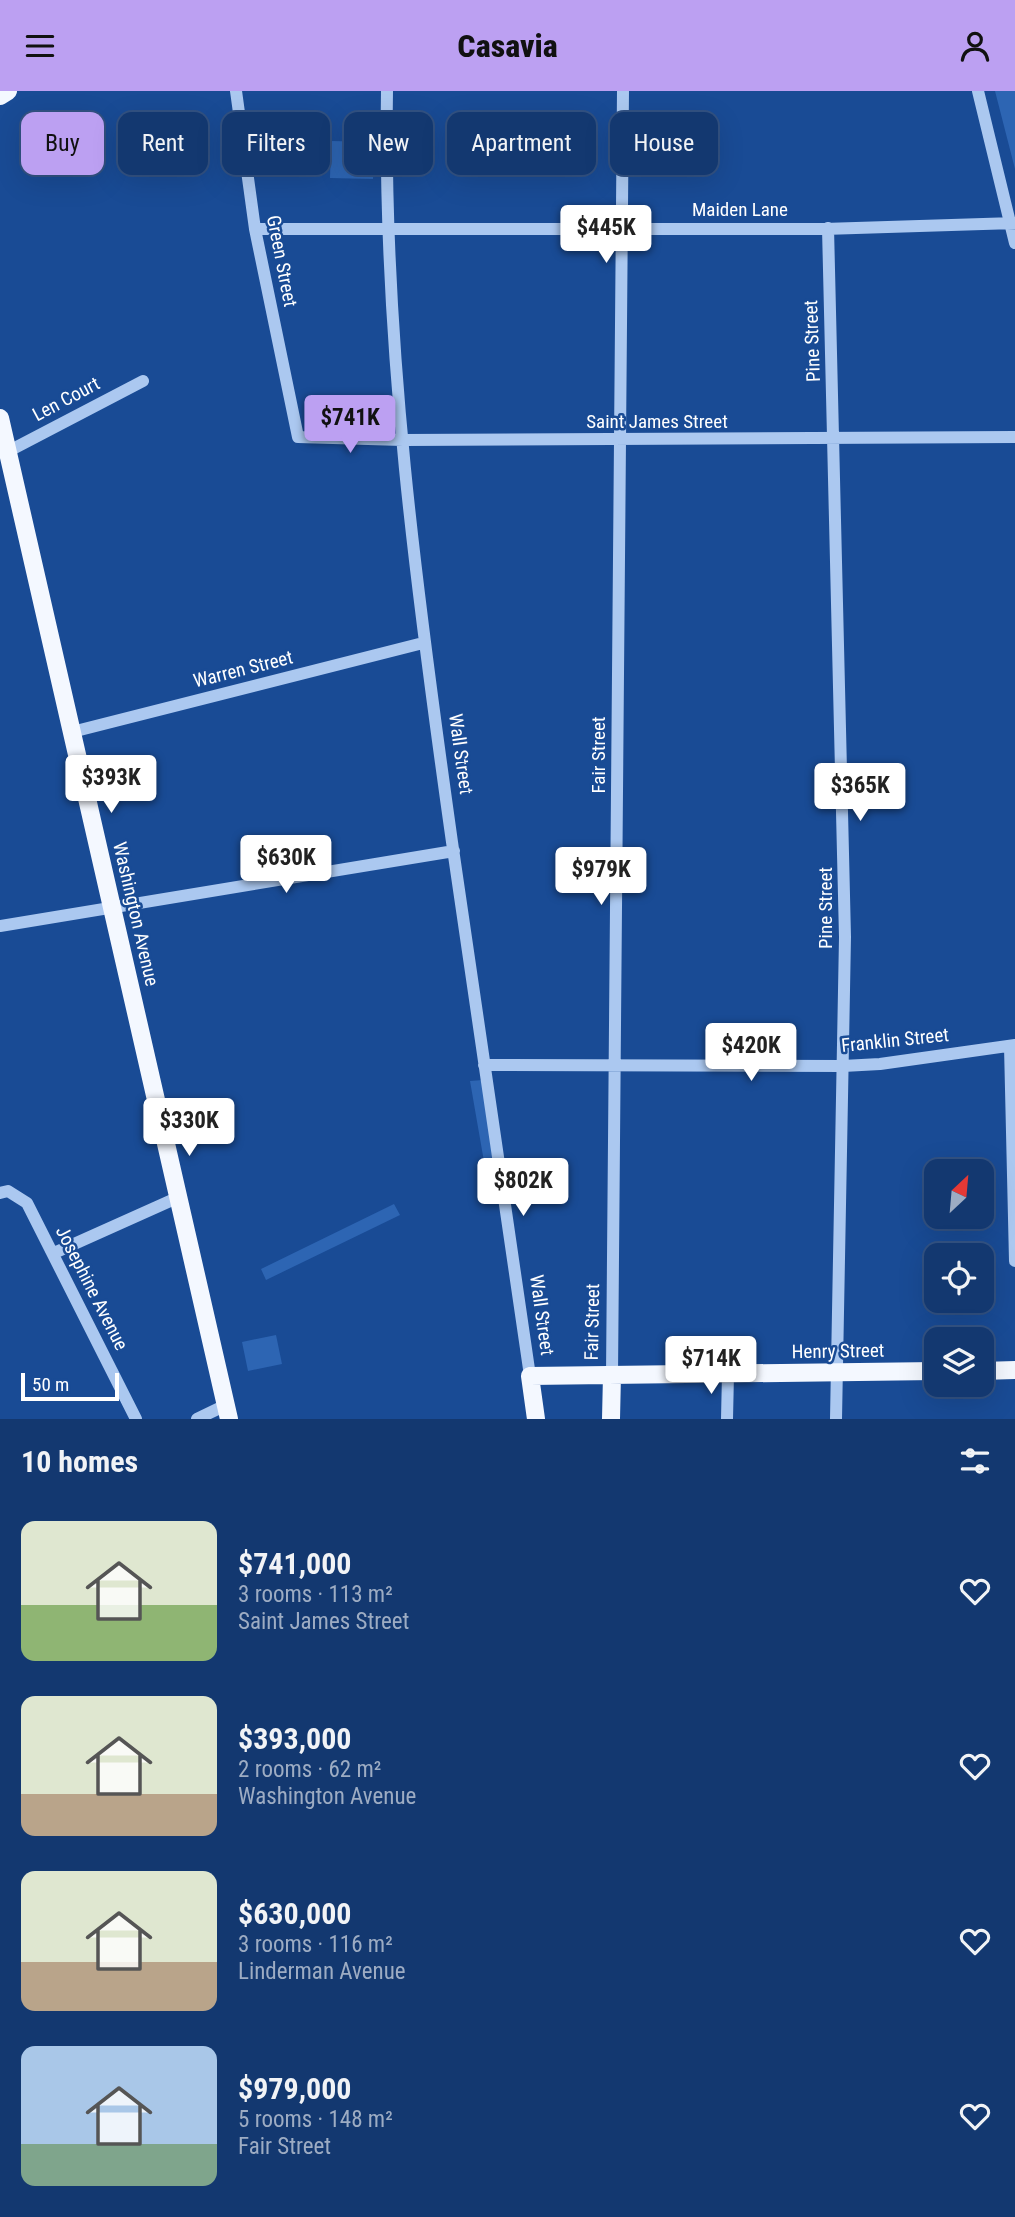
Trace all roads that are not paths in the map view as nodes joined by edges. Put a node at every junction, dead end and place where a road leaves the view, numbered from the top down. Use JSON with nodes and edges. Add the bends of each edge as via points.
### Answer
{"nodes":[{"id":1,"x":8,"y":91,"type":"edge"},
{"id":2,"x":236,"y":91,"type":"edge"},
{"id":3,"x":387,"y":91,"type":"edge"},
{"id":4,"x":623,"y":91,"type":"edge"},
{"id":5,"x":978,"y":91,"type":"edge"},
{"id":6,"x":0,"y":96,"type":"edge"},
{"id":7,"x":1012,"y":223,"type":"edge"},
{"id":8,"x":623,"y":227,"type":"junction"},
{"id":9,"x":387,"y":228,"type":"junction"},
{"id":10,"x":828,"y":228,"type":"junction"},
{"id":11,"x":255,"y":229,"type":"junction"},
{"id":12,"x":1015,"y":243,"type":"edge"},
{"id":13,"x":143,"y":381,"type":"dead end"},
{"id":14,"x":0,"y":418,"type":"edge"},
{"id":15,"x":298,"y":437,"type":"joint"},
{"id":16,"x":1015,"y":437,"type":"edge"},
{"id":17,"x":403,"y":440,"type":"junction"},
{"id":18,"x":622,"y":440,"type":"junction"},
{"id":19,"x":834,"y":440,"type":"junction"},
{"id":20,"x":7,"y":452,"type":"junction"},
{"id":21,"x":424,"y":643,"type":"junction"},
{"id":22,"x":72,"y":732,"type":"junction"},
{"id":23,"x":454,"y":851,"type":"junction"},
{"id":24,"x":113,"y":906,"type":"junction"},
{"id":25,"x":0,"y":926,"type":"edge"},
{"id":26,"x":1013,"y":1046,"type":"edge"},
{"id":27,"x":484,"y":1065,"type":"junction"},
{"id":28,"x":843,"y":1066,"type":"junction"},
{"id":29,"x":617,"y":1067,"type":"junction"},
{"id":30,"x":0,"y":1193,"type":"edge"},
{"id":31,"x":179,"y":1197,"type":"junction"},
{"id":32,"x":54,"y":1253,"type":"junction"},
{"id":33,"x":1015,"y":1261,"type":"edge"},
{"id":34,"x":1015,"y":1370,"type":"edge"},
{"id":35,"x":924,"y":1371,"type":"edge"},
{"id":36,"x":994,"y":1371,"type":"edge"},
{"id":37,"x":837,"y":1372,"type":"junction"},
{"id":38,"x":728,"y":1374,"type":"junction"},
{"id":39,"x":612,"y":1375,"type":"junction"},
{"id":40,"x":530,"y":1376,"type":"junction"},
{"id":41,"x":228,"y":1412,"type":"edge"},
{"id":42,"x":136,"y":1419,"type":"edge"},
{"id":43,"x":197,"y":1419,"type":"edge"},
{"id":44,"x":536,"y":1419,"type":"edge"},
{"id":45,"x":611,"y":1419,"type":"edge"},
{"id":46,"x":727,"y":1419,"type":"edge"},
{"id":47,"x":836,"y":1419,"type":"edge"}],
"edges":[{"from":1,"to":6,"type":"main road"},
{"from":2,"to":11,"type":"street","name":"Green Street"},
{"from":3,"to":9,"type":"street","name":"Wall Street"},
{"from":4,"to":8,"type":"street","name":"Fair Street"},
{"from":5,"to":7,"type":"street"},
{"from":7,"to":10,"type":"street","name":"Maiden Lane"},
{"from":7,"to":12,"type":"street"},
{"from":8,"to":9,"type":"street","name":"Maiden Lane"},
{"from":8,"to":10,"type":"street","name":"Maiden Lane"},
{"from":8,"to":18,"type":"street","name":"Fair Street"},
{"from":9,"to":11,"type":"street","name":"Maiden Lane"},
{"from":9,"to":17,"type":"street","name":"Wall Street"},
{"from":10,"to":19,"type":"street","name":"Pine Street"},
{"from":11,"to":15,"type":"street","name":"Green Street"},
{"from":13,"to":20,"type":"street","name":"Len Court"},
{"from":14,"to":20,"type":"main road","name":"Washington Avenue"},
{"from":15,"to":17,"type":"street","name":"Saint James Street"},
{"from":16,"to":19,"type":"street","name":"Saint James Street"},
{"from":17,"to":18,"type":"street","name":"Saint James Street"},
{"from":17,"to":21,"type":"street","name":"Wall Street"},
{"from":18,"to":19,"type":"street","name":"Saint James Street"},
{"from":18,"to":29,"type":"street","name":"Fair Street"},
{"from":19,"to":28,"type":"street","name":"Pine Street","via":[[844,827]]},
{"from":20,"to":22,"type":"main road","name":"Washington Avenue"},
{"from":21,"to":22,"type":"street","name":"Warren Street"},
{"from":21,"to":23,"type":"street","name":"Wall Street"},
{"from":22,"to":24,"type":"main road","name":"Washington Avenue"},
{"from":23,"to":24,"type":"street"},
{"from":23,"to":27,"type":"street","name":"Wall Street"},
{"from":24,"to":25,"type":"street"},
{"from":24,"to":31,"type":"main road","name":"Washington Avenue"},
{"from":26,"to":28,"type":"street","name":"Franklin Street"},
{"from":26,"to":33,"type":"street"},
{"from":27,"to":29,"type":"street","name":"Franklin Street"},
{"from":27,"to":40,"type":"street","name":"Wall Street"},
{"from":28,"to":29,"type":"street","name":"Franklin Street"},
{"from":28,"to":37,"type":"street","name":"Pine Street"},
{"from":29,"to":39,"type":"street","name":"Fair Street"},
{"from":30,"to":32,"type":"street","name":"Josephine Avenue","via":[[8,1191],[27,1203]]},
{"from":31,"to":32,"type":"street"},
{"from":31,"to":41,"type":"main road","name":"Washington Avenue"},
{"from":32,"to":42,"type":"street","name":"Josephine Avenue"},
{"from":34,"to":36,"type":"main road"},
{"from":35,"to":37,"type":"main road","name":"Henry Street"},
{"from":37,"to":38,"type":"main road","name":"Henry Street"},
{"from":37,"to":47,"type":"street","name":"Pine Street"},
{"from":38,"to":39,"type":"main road","name":"Henry Street"},
{"from":38,"to":46,"type":"street"},
{"from":39,"to":40,"type":"main road","name":"Henry Street"},
{"from":39,"to":45,"type":"main road","name":"Fair Street"},
{"from":40,"to":44,"type":"main road","name":"Wall Street"},
{"from":41,"to":43,"type":"street"}]}
